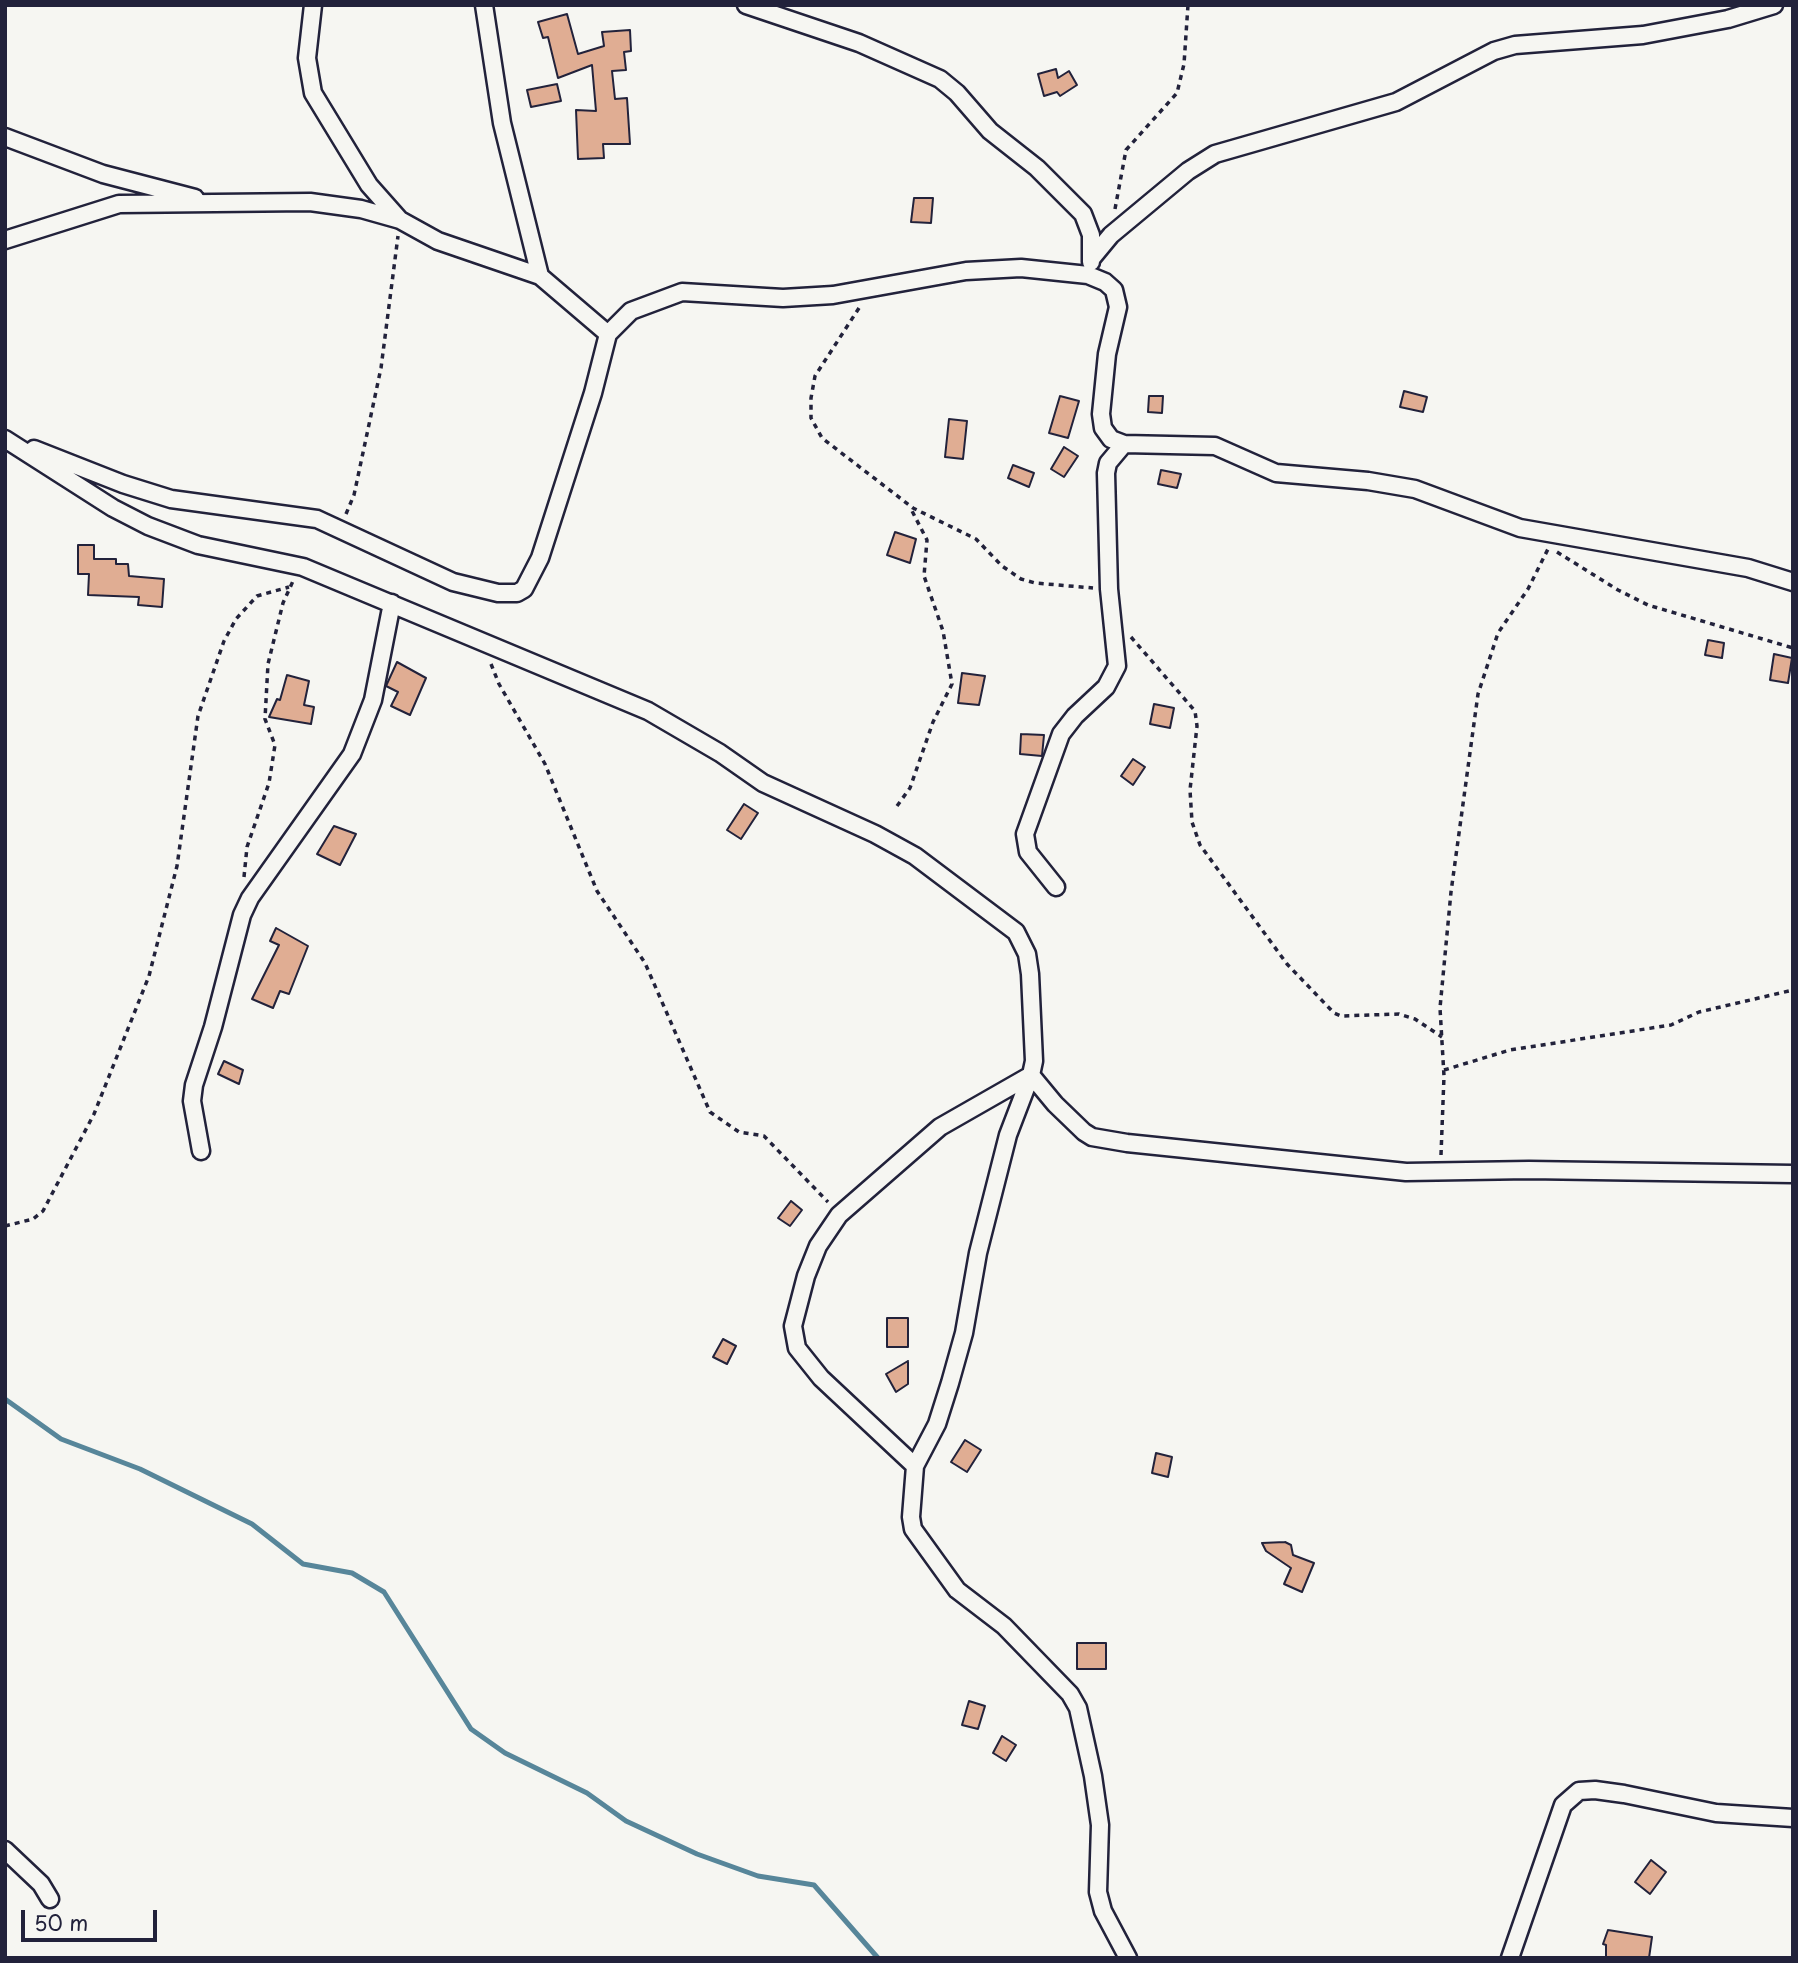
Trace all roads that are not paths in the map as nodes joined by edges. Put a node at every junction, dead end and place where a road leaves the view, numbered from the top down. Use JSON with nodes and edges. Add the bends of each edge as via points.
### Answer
{"nodes":[{"id":1,"x":313,"y":5,"type":"edge"},
{"id":2,"x":484,"y":5,"type":"edge"},
{"id":3,"x":746,"y":5,"type":"edge"},
{"id":4,"x":1774,"y":5,"type":"edge"},
{"id":5,"x":5,"y":137,"type":"edge"},
{"id":6,"x":214,"y":203,"type":"junction"},
{"id":7,"x":400,"y":220,"type":"junction"},
{"id":8,"x":5,"y":240,"type":"edge"},
{"id":9,"x":1092,"y":258,"type":"junction"},
{"id":10,"x":1088,"y":275,"type":"junction"},
{"id":11,"x":540,"y":276,"type":"junction"},
{"id":12,"x":608,"y":334,"type":"junction"},
{"id":13,"x":5,"y":438,"type":"edge"},
{"id":14,"x":1124,"y":444,"type":"junction"},
{"id":15,"x":1793,"y":582,"type":"edge"},
{"id":16,"x":392,"y":603,"type":"junction"},
{"id":17,"x":1056,"y":887,"type":"dead end"},
{"id":18,"x":1031,"y":1075,"type":"junction"},
{"id":19,"x":201,"y":1151,"type":"dead end"},
{"id":20,"x":1793,"y":1174,"type":"edge"},
{"id":21,"x":915,"y":1466,"type":"junction"},
{"id":22,"x":1793,"y":1818,"type":"edge"},
{"id":23,"x":5,"y":1850,"type":"edge"},
{"id":24,"x":50,"y":1899,"type":"dead end"},
{"id":25,"x":1128,"y":1958,"type":"edge"},
{"id":26,"x":1510,"y":1958,"type":"edge"}],
"edges":[{"from":1,"to":7,"type":"street","via":[[307,58],[313,93],[369,185]]},
{"from":2,"to":11,"type":"street","via":[[502,123]]},
{"from":3,"to":9,"type":"street","via":[[859,43],[940,79],[990,131],[1072,201],[1087,225]]},
{"from":4,"to":9,"type":"street","via":[[1643,35],[1534,42],[1494,51],[1396,102],[1215,154],[1111,235]]},
{"from":5,"to":6,"type":"street","via":[[103,174]]},
{"from":6,"to":7,"type":"street","via":[[310,202]]},
{"from":6,"to":8,"type":"street","via":[[119,204]]},
{"from":7,"to":11,"type":"street","via":[[438,241]]},
{"from":9,"to":10,"type":"street"},
{"from":10,"to":12,"type":"street","via":[[1021,268],[966,271],[871,290],[783,298],[682,292],[631,311]]},
{"from":10,"to":14,"type":"street","via":[[1105,282],[1117,298],[1101,414],[1107,436]]},
{"from":11,"to":12,"type":"street"},
{"from":12,"to":13,"type":"street","via":[[540,558],[524,589],[509,594],[453,582],[317,519],[171,499]]},
{"from":13,"to":16,"type":"street","via":[[148,526],[198,545],[303,568]]},
{"from":14,"to":15,"type":"street","via":[[1215,446],[1276,473],[1415,489],[1520,528],[1748,568]]},
{"from":14,"to":17,"type":"street","via":[[1108,463],[1106,473],[1109,589],[1117,666],[1113,679],[1061,734],[1025,834],[1028,852]]},
{"from":16,"to":18,"type":"street","via":[[648,712],[763,783],[915,856],[1016,932],[1031,974]]},
{"from":16,"to":19,"type":"street","via":[[373,700],[352,754],[250,898],[234,938],[194,1085],[192,1101]]},
{"from":18,"to":20,"type":"street","via":[[1084,1132],[1104,1140],[1406,1172]]},
{"from":18,"to":21,"type":"street","via":[[1008,1135],[950,1383],[937,1424]]},
{"from":18,"to":21,"type":"street","via":[[940,1127],[839,1215],[818,1246],[806,1276],[794,1338],[821,1378]]},
{"from":21,"to":25,"type":"street","via":[[913,1529],[957,1590],[1030,1651],[1078,1708],[1100,1825],[1098,1892],[1102,1911]]},
{"from":22,"to":26,"type":"street","via":[[1716,1813],[1614,1793],[1579,1791],[1563,1805]]},
{"from":23,"to":24,"type":"street","via":[[41,1884]]}]}
